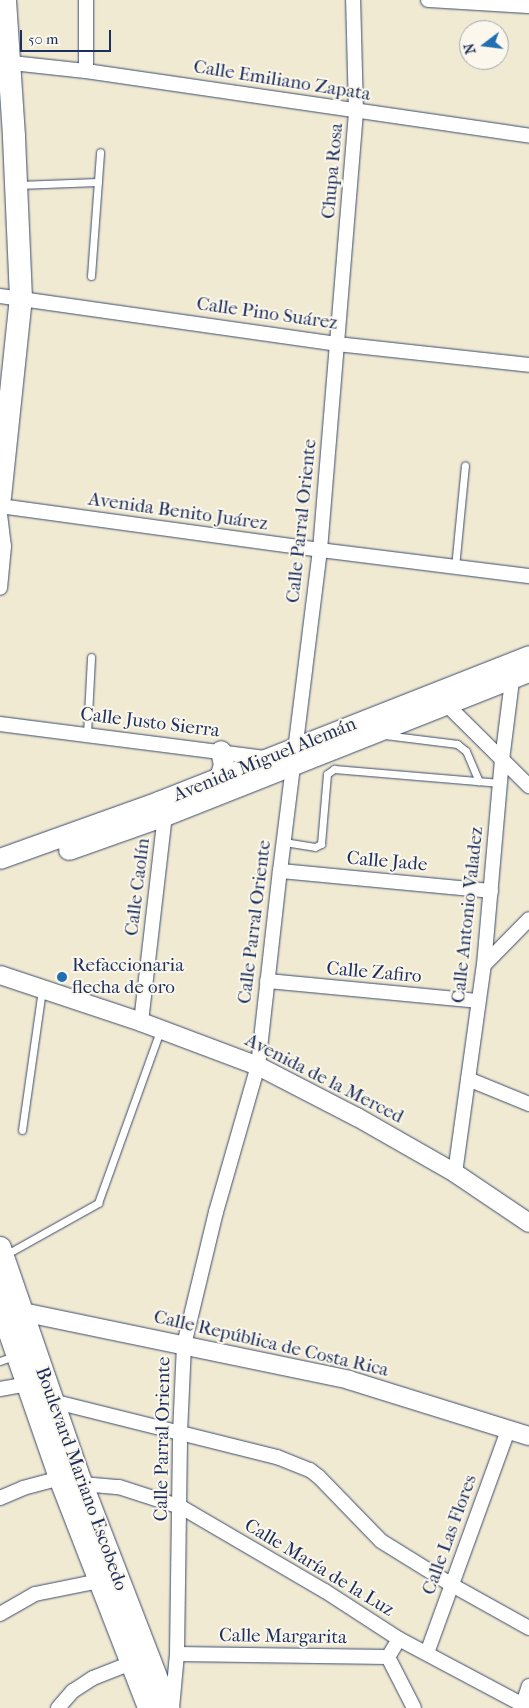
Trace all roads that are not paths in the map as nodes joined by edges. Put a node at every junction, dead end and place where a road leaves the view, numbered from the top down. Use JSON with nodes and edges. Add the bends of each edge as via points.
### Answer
{"nodes":[{"id":1,"x":5,"y":0,"type":"edge"},
{"id":2,"x":86,"y":0,"type":"edge"},
{"id":3,"x":353,"y":0,"type":"edge"},
{"id":4,"x":430,"y":0,"type":"edge"},
{"id":5,"x":529,"y":6,"type":"edge"},
{"id":6,"x":5,"y":62,"type":"edge"},
{"id":7,"x":86,"y":71,"type":"junction"},
{"id":8,"x":356,"y":111,"type":"junction"},
{"id":9,"x":529,"y":136,"type":"edge"},
{"id":10,"x":100,"y":152,"type":"dead end"},
{"id":11,"x":98,"y":182,"type":"junction"},
{"id":12,"x":16,"y":185,"type":"junction"},
{"id":13,"x":91,"y":276,"type":"dead end"},
{"id":14,"x":10,"y":297,"type":"edge"},
{"id":15,"x":337,"y":344,"type":"junction"},
{"id":16,"x":529,"y":365,"type":"edge"},
{"id":17,"x":465,"y":466,"type":"dead end"},
{"id":18,"x":0,"y":498,"type":"edge"},
{"id":19,"x":0,"y":506,"type":"edge"},
{"id":20,"x":0,"y":514,"type":"edge"},
{"id":21,"x":320,"y":550,"type":"junction"},
{"id":22,"x":455,"y":566,"type":"junction"},
{"id":23,"x":529,"y":576,"type":"edge"},
{"id":24,"x":0,"y":588,"type":"edge"},
{"id":25,"x":91,"y":657,"type":"dead end"},
{"id":26,"x":524,"y":669,"type":"edge"},
{"id":27,"x":441,"y":699,"type":"junction"},
{"id":28,"x":0,"y":724,"type":"edge"},
{"id":29,"x":87,"y":734,"type":"junction"},
{"id":30,"x":373,"y":734,"type":"junction"},
{"id":31,"x":221,"y":751,"type":"junction"},
{"id":32,"x":286,"y":757,"type":"junction"},
{"id":33,"x":502,"y":760,"type":"junction"},
{"id":34,"x":220,"y":778,"type":"junction"},
{"id":35,"x":479,"y":781,"type":"junction"},
{"id":36,"x":500,"y":783,"type":"junction"},
{"id":37,"x":529,"y":786,"type":"edge"},
{"id":38,"x":166,"y":816,"type":"junction"},
{"id":39,"x":284,"y":842,"type":"junction"},
{"id":40,"x":0,"y":860,"type":"edge"},
{"id":41,"x":0,"y":865,"type":"edge"},
{"id":42,"x":280,"y":871,"type":"junction"},
{"id":43,"x":0,"y":872,"type":"edge"},
{"id":44,"x":491,"y":891,"type":"junction"},
{"id":45,"x":529,"y":919,"type":"edge"},
{"id":46,"x":484,"y":965,"type":"junction"},
{"id":47,"x":0,"y":976,"type":"edge"},
{"id":48,"x":267,"y":982,"type":"junction"},
{"id":49,"x":42,"y":988,"type":"junction"},
{"id":50,"x":478,"y":1002,"type":"junction"},
{"id":51,"x":141,"y":1022,"type":"junction"},
{"id":52,"x":160,"y":1030,"type":"junction"},
{"id":53,"x":258,"y":1066,"type":"junction"},
{"id":54,"x":468,"y":1079,"type":"junction"},
{"id":55,"x":526,"y":1099,"type":"edge"},
{"id":56,"x":22,"y":1130,"type":"dead end"},
{"id":57,"x":455,"y":1172,"type":"junction"},
{"id":58,"x":529,"y":1223,"type":"edge"},
{"id":59,"x":1,"y":1252,"type":"edge"},
{"id":60,"x":5,"y":1307,"type":"edge"},
{"id":61,"x":184,"y":1346,"type":"junction"},
{"id":62,"x":9,"y":1358,"type":"edge"},
{"id":63,"x":28,"y":1384,"type":"junction"},
{"id":64,"x":0,"y":1389,"type":"edge"},
{"id":65,"x":52,"y":1401,"type":"junction"},
{"id":66,"x":508,"y":1430,"type":"junction"},
{"id":67,"x":180,"y":1432,"type":"junction"},
{"id":68,"x":529,"y":1436,"type":"edge"},
{"id":69,"x":60,"y":1478,"type":"junction"},
{"id":70,"x":82,"y":1484,"type":"junction"},
{"id":71,"x":0,"y":1498,"type":"edge"},
{"id":72,"x":181,"y":1508,"type":"junction"},
{"id":73,"x":99,"y":1581,"type":"junction"},
{"id":74,"x":452,"y":1585,"type":"junction"},
{"id":75,"x":0,"y":1614,"type":"edge"},
{"id":76,"x":529,"y":1628,"type":"edge"},
{"id":77,"x":399,"y":1638,"type":"junction"},
{"id":78,"x":427,"y":1653,"type":"junction"},
{"id":79,"x":177,"y":1654,"type":"junction"},
{"id":80,"x":388,"y":1657,"type":"junction"},
{"id":81,"x":131,"y":1663,"type":"junction"},
{"id":82,"x":529,"y":1686,"type":"edge"},
{"id":83,"x":526,"y":1706,"type":"edge"},
{"id":84,"x":58,"y":1708,"type":"edge"},
{"id":85,"x":149,"y":1708,"type":"edge"},
{"id":86,"x":170,"y":1708,"type":"edge"},
{"id":87,"x":414,"y":1708,"type":"edge"}],
"edges":[{"from":1,"to":6,"type":"main road"},
{"from":2,"to":7,"type":"street"},
{"from":3,"to":8,"type":"street","name":"Chupa Rosa"},
{"from":4,"to":5,"type":"street"},
{"from":6,"to":7,"type":"street","name":"Calle Emiliano Zapata"},
{"from":6,"to":12,"type":"main road"},
{"from":7,"to":8,"type":"street","name":"Calle Emiliano Zapata"},
{"from":8,"to":9,"type":"street","name":"Calle Emiliano Zapata"},
{"from":8,"to":15,"type":"street","name":"Chupa Rosa"},
{"from":10,"to":11,"type":"lane"},
{"from":11,"to":12,"type":"lane"},
{"from":11,"to":13,"type":"lane"},
{"from":12,"to":14,"type":"main road"},
{"from":14,"to":15,"type":"street","name":"Calle Pino Suárez"},
{"from":14,"to":18,"type":"main road"},
{"from":15,"to":16,"type":"street","name":"Calle Pino Suárez"},
{"from":15,"to":21,"type":"street","name":"Calle Parral Oriente"},
{"from":17,"to":22,"type":"lane"},
{"from":19,"to":21,"type":"street","name":"Avenida Benito Juárez"},
{"from":20,"to":24,"type":"street","via":[[4,546]]},
{"from":21,"to":22,"type":"street","name":"Avenida Benito Juárez"},
{"from":21,"to":32,"type":"street","name":"Calle Parral Oriente"},
{"from":22,"to":23,"type":"street","name":"Avenida Benito Juárez"},
{"from":25,"to":29,"type":"lane"},
{"from":26,"to":27,"type":"main road","name":"Avenida Miguel Alemán"},
{"from":26,"to":33,"type":"street","name":"Calle Antonio Valadez"},
{"from":27,"to":30,"type":"main road","name":"Avenida Miguel Alemán"},
{"from":27,"to":32,"type":"main road","name":"Avenida Miguel Alemán"},
{"from":27,"to":33,"type":"street"},
{"from":28,"to":29,"type":"street","name":"Calle Justo Sierra"},
{"from":29,"to":31,"type":"street","name":"Calle Justo Sierra"},
{"from":30,"to":32,"type":"main road","name":"Avenida Miguel Alemán"},
{"from":30,"to":35,"type":"lane","via":[[457,744],[466,751]]},
{"from":31,"to":32,"type":"street","name":"Calle Justo Sierra"},
{"from":31,"to":34,"type":"main road","via":[[224,765]]},
{"from":32,"to":34,"type":"main road","name":"Avenida Miguel Alemán"},
{"from":32,"to":38,"type":"main road","name":"Avenida Miguel Alemán"},
{"from":32,"to":39,"type":"street","name":"Calle Parral Oriente"},
{"from":32,"to":41,"type":"lane","via":[[94,834]]},
{"from":33,"to":36,"type":"street","name":"Calle Antonio Valadez"},
{"from":33,"to":37,"type":"street"},
{"from":34,"to":40,"type":"main road","name":"Avenida Miguel Alemán"},
{"from":35,"to":36,"type":"lane"},
{"from":35,"to":39,"type":"lane","via":[[334,770],[327,774],[321,844],[315,847]]},
{"from":36,"to":44,"type":"street","name":"Calle Antonio Valadez"},
{"from":38,"to":43,"type":"main road","name":"Avenida Miguel Alemán"},
{"from":38,"to":51,"type":"street","name":"Calle Caolín"},
{"from":39,"to":42,"type":"street","name":"Calle Parral Oriente"},
{"from":42,"to":44,"type":"street","name":"Calle Jade"},
{"from":42,"to":48,"type":"street","name":"Calle Parral Oriente"},
{"from":44,"to":46,"type":"street","name":"Calle Antonio Valadez"},
{"from":45,"to":46,"type":"street"},
{"from":46,"to":50,"type":"street","name":"Calle Antonio Valadez"},
{"from":47,"to":49,"type":"street","name":"Avenida de la Merced"},
{"from":48,"to":50,"type":"street","name":"Calle Zafiro"},
{"from":48,"to":53,"type":"street","name":"Calle Parral Oriente"},
{"from":49,"to":51,"type":"street","name":"Avenida de la Merced"},
{"from":49,"to":56,"type":"lane"},
{"from":50,"to":54,"type":"street","name":"Calle Antonio Valadez"},
{"from":51,"to":52,"type":"street","name":"Avenida de la Merced"},
{"from":52,"to":53,"type":"street","name":"Avenida de la Merced"},
{"from":52,"to":59,"type":"lane","via":[[98,1203]]},
{"from":53,"to":57,"type":"street","name":"Avenida de la Merced"},
{"from":53,"to":61,"type":"street","name":"Calle Parral Oriente","via":[[216,1212]]},
{"from":54,"to":55,"type":"street"},
{"from":54,"to":57,"type":"street","name":"Calle Antonio Valadez"},
{"from":57,"to":58,"type":"street","name":"Avenida de la Merced"},
{"from":59,"to":60,"type":"main road","name":"Boulevard Mariano Escobedo"},
{"from":60,"to":61,"type":"street","name":"Calle República de Costa Rica"},
{"from":60,"to":62,"type":"main road","name":"Boulevard Mariano Escobedo"},
{"from":60,"to":65,"type":"main road","name":"Boulevard Mariano Escobedo"},
{"from":61,"to":66,"type":"street","name":"Calle República de Costa Rica","via":[[349,1380]]},
{"from":61,"to":67,"type":"street","name":"Calle Parral Oriente"},
{"from":62,"to":63,"type":"main road","name":"Boulevard Mariano Escobedo"},
{"from":63,"to":64,"type":"street"},
{"from":63,"to":69,"type":"main road","name":"Boulevard Mariano Escobedo"},
{"from":65,"to":67,"type":"street"},
{"from":65,"to":70,"type":"main road","name":"Boulevard Mariano Escobedo"},
{"from":66,"to":68,"type":"street","name":"Calle República de Costa Rica"},
{"from":66,"to":74,"type":"street","name":"Calle Las Flores"},
{"from":67,"to":72,"type":"street","name":"Calle Parral Oriente"},
{"from":67,"to":74,"type":"street","via":[[310,1470],[381,1541]]},
{"from":69,"to":71,"type":"street"},
{"from":69,"to":73,"type":"main road","name":"Boulevard Mariano Escobedo"},
{"from":70,"to":72,"type":"street","name":"Calle María de la Luz","via":[[120,1487]]},
{"from":70,"to":86,"type":"main road","name":"Boulevard Mariano Escobedo"},
{"from":72,"to":77,"type":"street","name":"Calle María de la Luz"},
{"from":72,"to":79,"type":"street","name":"Calle Parral Oriente"},
{"from":73,"to":75,"type":"street","via":[[35,1594]]},
{"from":73,"to":81,"type":"main road","name":"Boulevard Mariano Escobedo"},
{"from":74,"to":76,"type":"street"},
{"from":74,"to":78,"type":"street","name":"Calle Las Flores"},
{"from":77,"to":78,"type":"street","name":"Calle María de la Luz"},
{"from":77,"to":80,"type":"street"},
{"from":78,"to":83,"type":"street","name":"Calle María de la Luz"},
{"from":79,"to":80,"type":"street","name":"Calle Margarita"},
{"from":79,"to":86,"type":"street","name":"Calle Parral Oriente"},
{"from":80,"to":87,"type":"street"},
{"from":81,"to":84,"type":"street","via":[[93,1678],[73,1691]]},
{"from":81,"to":85,"type":"main road","name":"Boulevard Mariano Escobedo"},
{"from":82,"to":83,"type":"street"}]}
